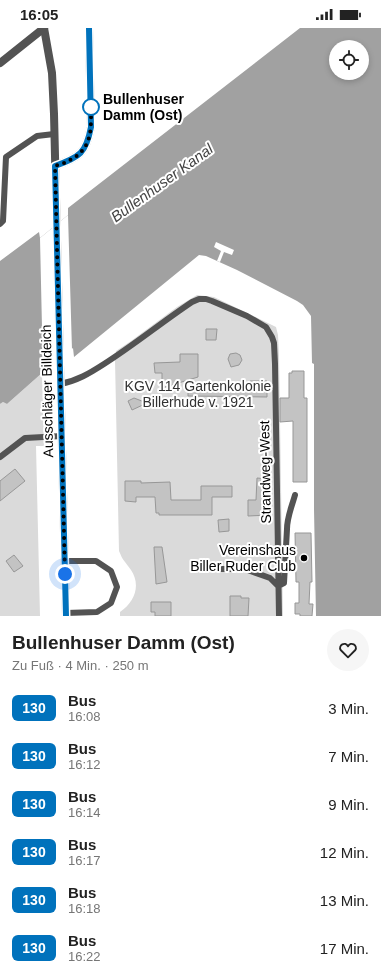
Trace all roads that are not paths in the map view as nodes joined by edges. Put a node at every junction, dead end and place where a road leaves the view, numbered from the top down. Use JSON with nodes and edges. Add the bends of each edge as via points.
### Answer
{"nodes":[{"id":1,"x":44,"y":28,"type":"edge"},
{"id":2,"x":89,"y":28,"type":"edge"},
{"id":3,"x":0,"y":63,"type":"edge"},
{"id":4,"x":54,"y":134,"type":"junction"},
{"id":5,"x":55,"y":166,"type":"junction"},
{"id":6,"x":0,"y":224,"type":"edge"},
{"id":7,"x":60,"y":384,"type":"junction"},
{"id":8,"x":62,"y":436,"type":"junction"},
{"id":9,"x":0,"y":456,"type":"edge"},
{"id":10,"x":295,"y":495,"type":"dead end"},
{"id":11,"x":64,"y":561,"type":"junction"},
{"id":12,"x":212,"y":569,"type":"dead end"},
{"id":13,"x":278,"y":586,"type":"junction"},
{"id":14,"x":66,"y":614,"type":"edge"},
{"id":15,"x":279,"y":616,"type":"edge"}],
"edges":[{"from":1,"to":3,"type":"street"},
{"from":1,"to":4,"type":"street","name":"Ausschläger Billdeich","via":[[52,73]]},
{"from":2,"to":5,"type":"street","via":[[89,139],[85,149],[78,155]]},
{"from":4,"to":5,"type":"street","name":"Ausschläger Billdeich"},
{"from":4,"to":6,"type":"lane","via":[[37,136],[6,157],[3,221]]},
{"from":5,"to":7,"type":"street","name":"Ausschläger Billdeich"},
{"from":7,"to":8,"type":"street","name":"Ausschläger Billdeich"},
{"from":7,"to":13,"type":"lane","name":"Strandweg-West","via":[[70,383],[100,367],[199,299],[216,303],[266,327],[274,343],[275,364]]},
{"from":8,"to":9,"type":"lane","via":[[25,438]]},
{"from":8,"to":11,"type":"street","name":"Ausschläger Billdeich"},
{"from":10,"to":13,"type":"lane","via":[[287,529],[284,583]]},
{"from":11,"to":14,"type":"street","name":"Ausschläger Billdeich"},
{"from":11,"to":14,"type":"lane","via":[[96,561],[111,571],[117,587],[111,603],[97,612]]},
{"from":12,"to":13,"type":"lane","via":[[245,569],[270,578]]},
{"from":13,"to":15,"type":"lane","name":"Strandweg-West"}]}
